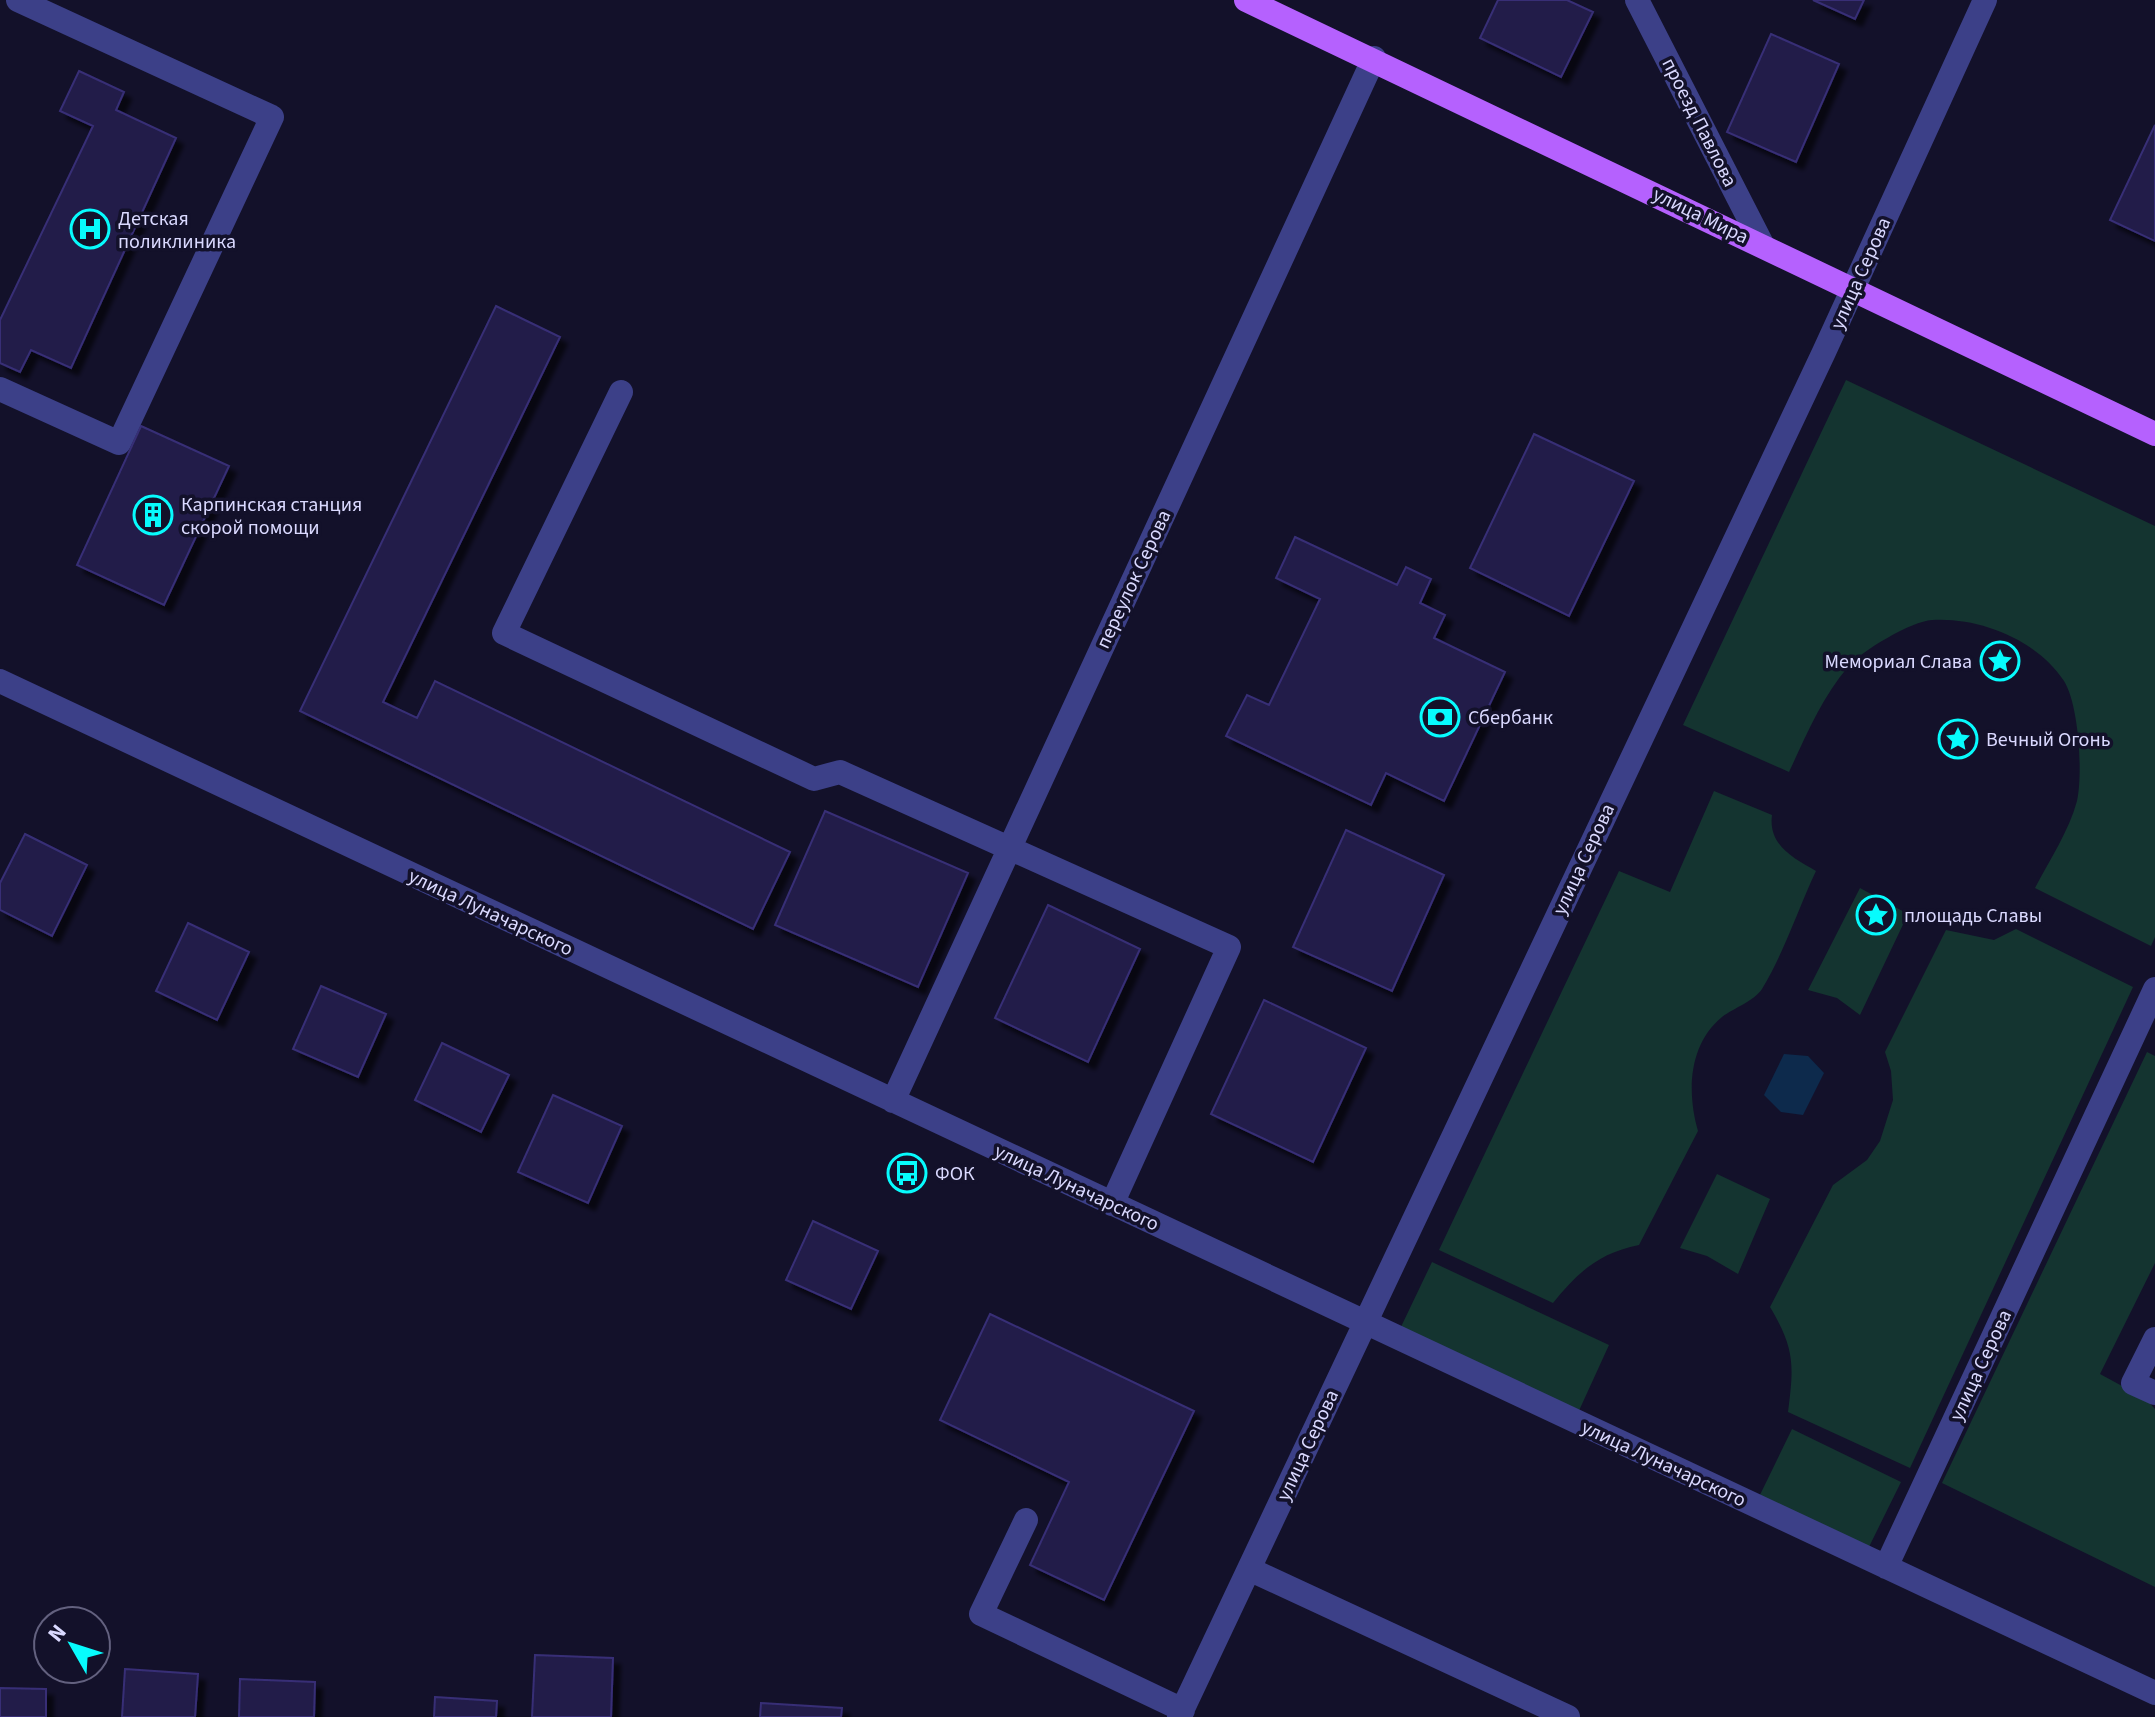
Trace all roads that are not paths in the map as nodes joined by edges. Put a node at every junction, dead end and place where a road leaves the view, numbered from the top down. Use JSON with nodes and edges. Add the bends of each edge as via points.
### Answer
{"nodes":[{"id":1,"x":18,"y":0,"type":"edge"},
{"id":2,"x":1246,"y":0,"type":"edge"},
{"id":3,"x":1637,"y":0,"type":"edge"},
{"id":4,"x":1985,"y":0,"type":"edge"},
{"id":5,"x":1374,"y":58,"type":"junction"},
{"id":6,"x":1762,"y":244,"type":"junction"},
{"id":7,"x":1852,"y":289,"type":"junction"},
{"id":8,"x":0,"y":389,"type":"edge"},
{"id":9,"x":621,"y":392,"type":"dead end"},
{"id":10,"x":2155,"y":434,"type":"edge"},
{"id":11,"x":0,"y":681,"type":"edge"},
{"id":12,"x":1010,"y":848,"type":"junction"},
{"id":13,"x":2155,"y":989,"type":"edge"},
{"id":14,"x":893,"y":1101,"type":"junction"},
{"id":15,"x":1112,"y":1204,"type":"junction"},
{"id":16,"x":1364,"y":1322,"type":"junction"},
{"id":17,"x":2155,"y":1339,"type":"edge"},
{"id":18,"x":2155,"y":1393,"type":"edge"},
{"id":19,"x":1026,"y":1520,"type":"dead end"},
{"id":20,"x":1886,"y":1567,"type":"junction"},
{"id":21,"x":1249,"y":1569,"type":"junction"},
{"id":22,"x":2155,"y":1693,"type":"edge"},
{"id":23,"x":1181,"y":1713,"type":"edge"},
{"id":24,"x":1568,"y":1717,"type":"edge"}],
"edges":[{"from":1,"to":8,"type":"street","via":[[272,117],[119,443]]},
{"from":2,"to":5,"type":"main road","name":"улица Мира"},
{"from":3,"to":6,"type":"street","name":"проезд Павлова"},
{"from":4,"to":7,"type":"street","name":"улица Серова"},
{"from":5,"to":6,"type":"main road","name":"улица Мира"},
{"from":5,"to":12,"type":"street","name":"переулок Серова"},
{"from":6,"to":7,"type":"main road","name":"улица Мира"},
{"from":7,"to":10,"type":"main road","name":"улица Мира"},
{"from":7,"to":16,"type":"street","name":"улица Серова"},
{"from":9,"to":12,"type":"street","via":[[504,633],[814,779],[840,772]]},
{"from":11,"to":14,"type":"street","name":"улица Луначарского"},
{"from":12,"to":14,"type":"street","name":"переулок Серова"},
{"from":12,"to":15,"type":"street","via":[[1229,947]]},
{"from":13,"to":20,"type":"street","name":"улица Серова"},
{"from":14,"to":15,"type":"street","name":"улица Луначарского"},
{"from":15,"to":16,"type":"street","name":"улица Луначарского"},
{"from":16,"to":20,"type":"street","name":"улица Луначарского"},
{"from":16,"to":21,"type":"street","name":"улица Серова"},
{"from":17,"to":18,"type":"street","via":[[2133,1383]]},
{"from":19,"to":23,"type":"street","via":[[981,1614]]},
{"from":20,"to":22,"type":"street","name":"улица Луначарского"},
{"from":21,"to":23,"type":"street","name":"улица Серова"},
{"from":21,"to":24,"type":"street"}]}
